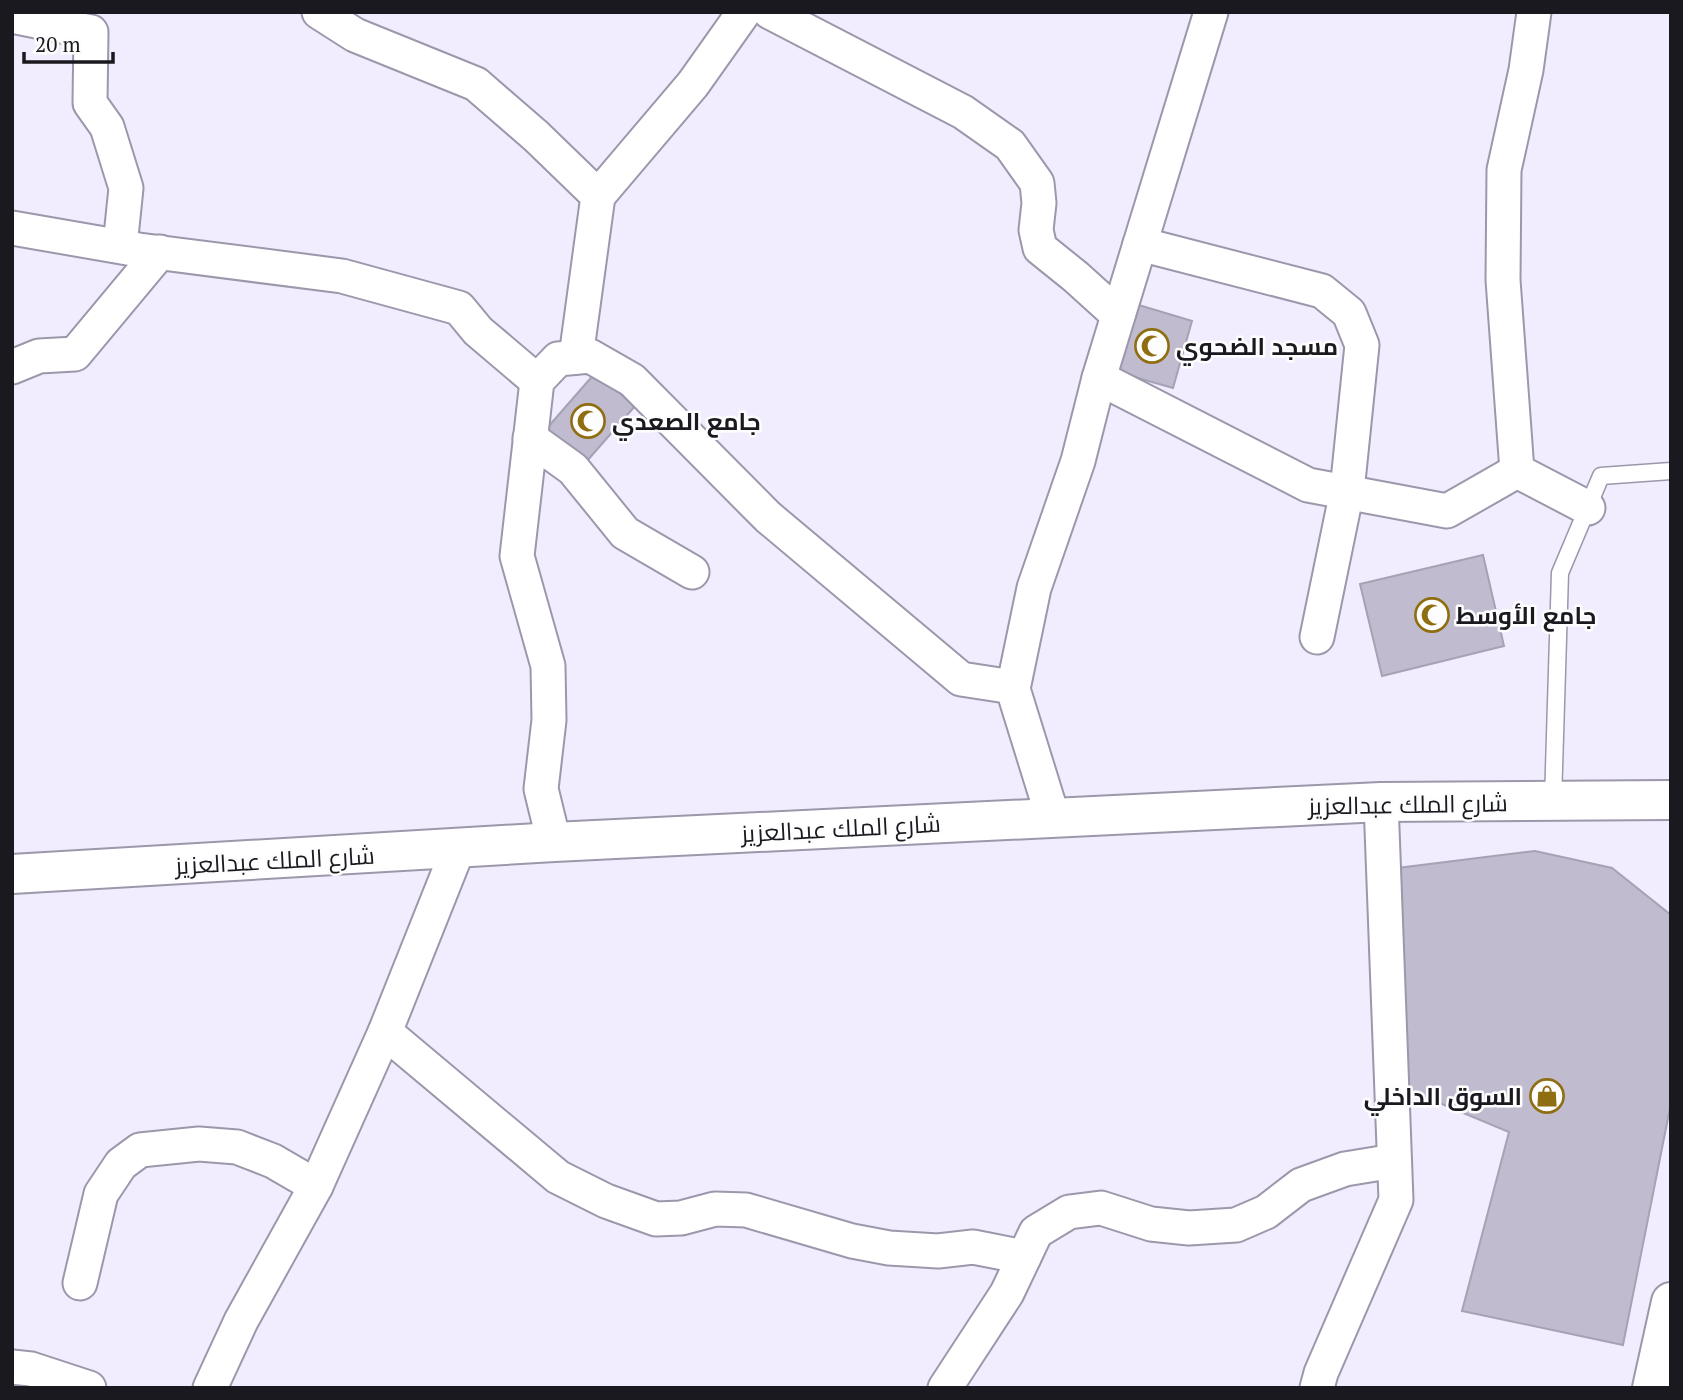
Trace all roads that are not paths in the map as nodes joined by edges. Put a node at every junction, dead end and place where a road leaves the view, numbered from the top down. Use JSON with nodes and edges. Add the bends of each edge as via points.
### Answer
{"nodes":[{"id":1,"x":318,"y":12,"type":"edge"},
{"id":2,"x":744,"y":12,"type":"edge"},
{"id":3,"x":770,"y":12,"type":"edge"},
{"id":4,"x":1211,"y":12,"type":"edge"},
{"id":5,"x":1534,"y":12,"type":"edge"},
{"id":6,"x":12,"y":16,"type":"edge"},
{"id":7,"x":598,"y":196,"type":"junction"},
{"id":8,"x":12,"y":228,"type":"edge"},
{"id":9,"x":1140,"y":244,"type":"junction"},
{"id":10,"x":120,"y":246,"type":"junction"},
{"id":11,"x":160,"y":252,"type":"junction"},
{"id":12,"x":1118,"y":315,"type":"junction"},
{"id":13,"x":576,"y":357,"type":"junction"},
{"id":14,"x":12,"y":367,"type":"edge"},
{"id":15,"x":1099,"y":378,"type":"junction"},
{"id":16,"x":537,"y":381,"type":"junction"},
{"id":17,"x":530,"y":438,"type":"junction"},
{"id":18,"x":1517,"y":471,"type":"junction"},
{"id":19,"x":1671,"y":471,"type":"edge"},
{"id":20,"x":1347,"y":491,"type":"junction"},
{"id":21,"x":1588,"y":508,"type":"junction"},
{"id":22,"x":692,"y":572,"type":"dead end"},
{"id":23,"x":1317,"y":637,"type":"dead end"},
{"id":24,"x":1013,"y":687,"type":"junction"},
{"id":25,"x":1671,"y":800,"type":"edge"},
{"id":26,"x":1553,"y":801,"type":"junction"},
{"id":27,"x":1381,"y":802,"type":"junction"},
{"id":28,"x":1053,"y":818,"type":"junction"},
{"id":29,"x":554,"y":842,"type":"junction"},
{"id":30,"x":458,"y":849,"type":"junction"},
{"id":31,"x":12,"y":874,"type":"edge"},
{"id":32,"x":385,"y":1032,"type":"junction"},
{"id":33,"x":1394,"y":1161,"type":"junction"},
{"id":34,"x":316,"y":1186,"type":"junction"},
{"id":35,"x":1024,"y":1257,"type":"junction"},
{"id":36,"x":80,"y":1283,"type":"dead end"},
{"id":37,"x":1671,"y":1302,"type":"edge"},
{"id":38,"x":12,"y":1367,"type":"edge"},
{"id":39,"x":89,"y":1388,"type":"edge"},
{"id":40,"x":210,"y":1388,"type":"edge"},
{"id":41,"x":944,"y":1388,"type":"edge"},
{"id":42,"x":1317,"y":1388,"type":"edge"},
{"id":43,"x":1652,"y":1388,"type":"edge"}],
"edges":[{"from":1,"to":7,"type":"street","via":[[355,35],[476,84]]},
{"from":2,"to":7,"type":"street","via":[[693,83]]},
{"from":3,"to":12,"type":"street","via":[[963,112],[1010,145],[1037,183],[1040,248]]},
{"from":4,"to":9,"type":"street"},
{"from":5,"to":18,"type":"street","via":[[1504,170],[1503,281]]},
{"from":6,"to":10,"type":"street","via":[[91,32],[89,103],[107,127],[126,188]]},
{"from":7,"to":13,"type":"street"},
{"from":8,"to":10,"type":"street"},
{"from":9,"to":12,"type":"street"},
{"from":9,"to":20,"type":"street","via":[[1322,291],[1349,313],[1362,345]]},
{"from":10,"to":11,"type":"street"},
{"from":11,"to":14,"type":"street","via":[[75,354],[39,356]]},
{"from":11,"to":16,"type":"street","via":[[342,276],[459,308],[478,331]]},
{"from":12,"to":15,"type":"street"},
{"from":13,"to":16,"type":"street","via":[[558,359]]},
{"from":13,"to":24,"type":"street","via":[[590,356],[632,380],[768,517],[961,679]]},
{"from":15,"to":20,"type":"street","via":[[1308,485]]},
{"from":15,"to":24,"type":"street","via":[[1078,461],[1034,588]]},
{"from":16,"to":17,"type":"street"},
{"from":17,"to":22,"type":"street","via":[[573,469],[625,533]]},
{"from":17,"to":29,"type":"street","via":[[517,556],[548,666],[550,720],[541,789]]},
{"from":18,"to":20,"type":"street","via":[[1447,511]]},
{"from":18,"to":21,"type":"street"},
{"from":19,"to":21,"type":"lane","via":[[1601,476]]},
{"from":20,"to":23,"type":"street"},
{"from":21,"to":26,"type":"lane","via":[[1560,573]]},
{"from":24,"to":28,"type":"street"},
{"from":25,"to":26,"type":"street","name":"شارع الملك عبدالعزيز"},
{"from":26,"to":27,"type":"street","name":"شارع الملك عبدالعزيز"},
{"from":27,"to":28,"type":"street","name":"شارع الملك عبدالعزيز"},
{"from":27,"to":33,"type":"street"},
{"from":28,"to":29,"type":"street","name":"شارع الملك عبدالعزيز"},
{"from":29,"to":30,"type":"street","name":"شارع الملك عبدالعزيز"},
{"from":30,"to":31,"type":"street","name":"شارع الملك عبدالعزيز"},
{"from":30,"to":32,"type":"street"},
{"from":32,"to":34,"type":"street"},
{"from":32,"to":35,"type":"street","via":[[558,1177],[656,1219],[715,1209],[746,1210],[889,1248],[937,1251],[973,1247]]},
{"from":33,"to":35,"type":"street","via":[[1345,1168],[1301,1185],[1266,1212],[1236,1225],[1189,1228],[1151,1224],[1101,1208],[1069,1212],[1036,1232]]},
{"from":33,"to":42,"type":"street","via":[[1396,1200]]},
{"from":34,"to":36,"type":"street","via":[[237,1147],[199,1144],[140,1150],[121,1164],[101,1194]]},
{"from":34,"to":40,"type":"street","via":[[241,1321]]},
{"from":35,"to":41,"type":"street","via":[[1007,1293]]},
{"from":37,"to":43,"type":"street"},
{"from":38,"to":39,"type":"street"}]}
